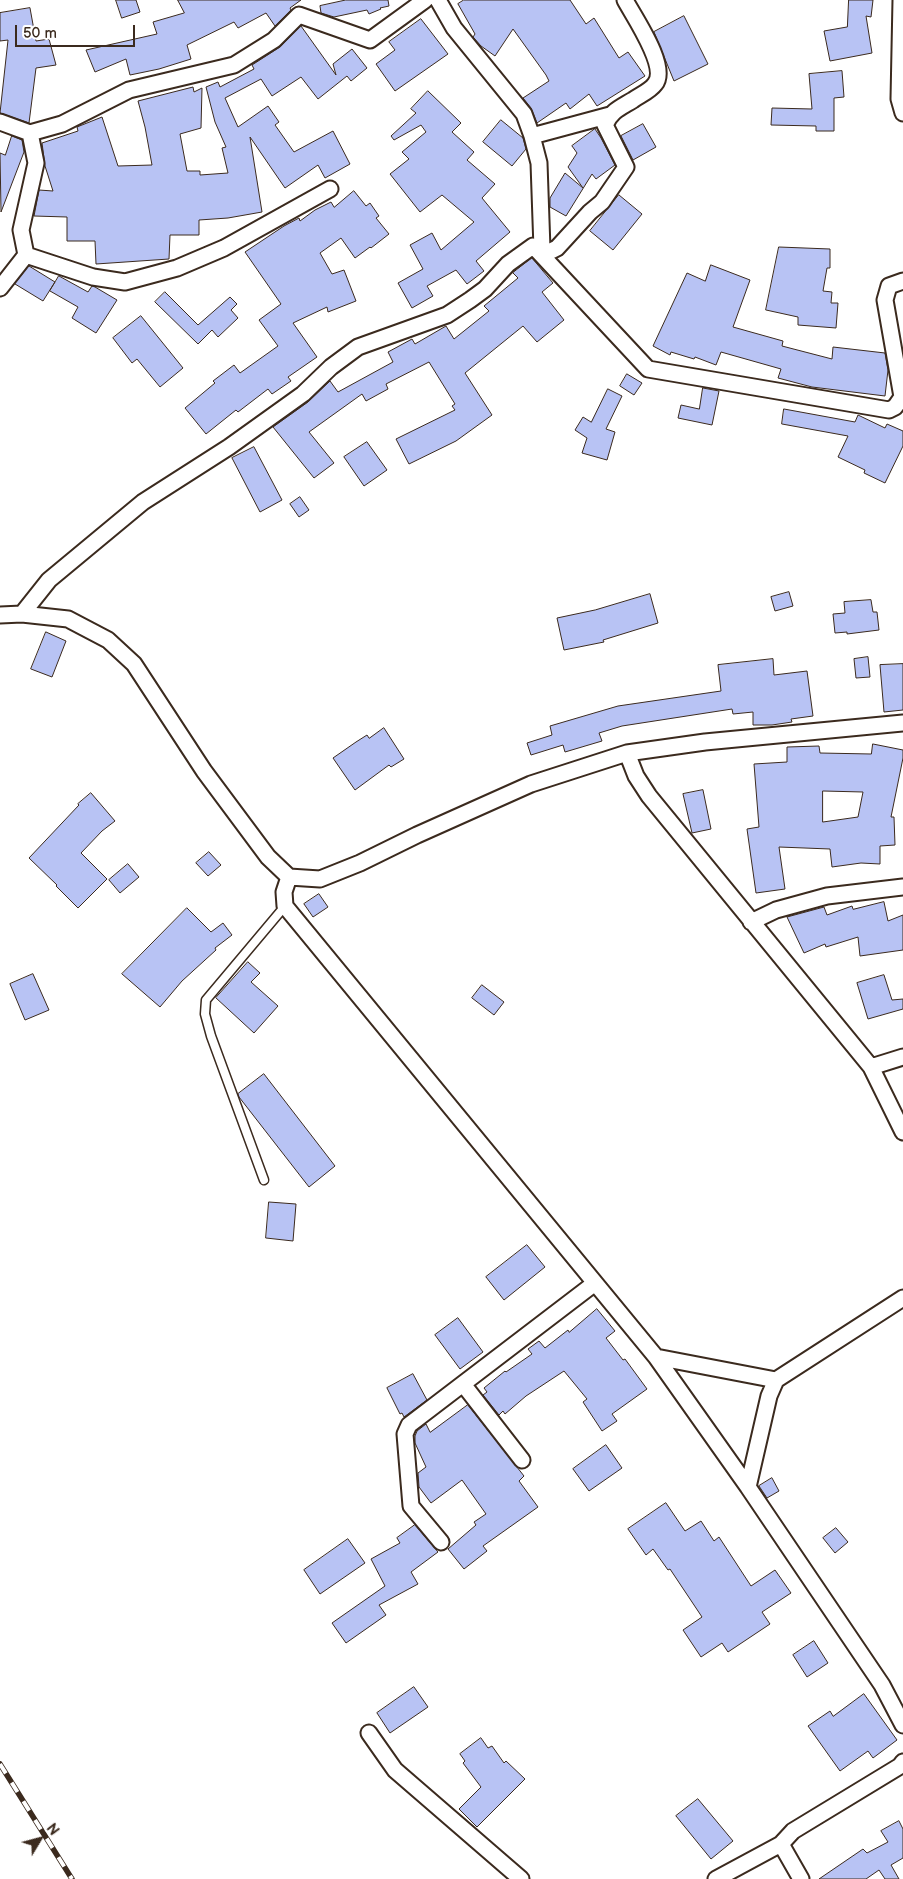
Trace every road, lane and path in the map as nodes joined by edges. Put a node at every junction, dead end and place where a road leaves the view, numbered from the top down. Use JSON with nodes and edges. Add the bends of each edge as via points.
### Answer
{"nodes":[{"id":1,"x":425,"y":0,"type":"edge"},
{"id":2,"x":438,"y":0,"type":"edge"},
{"id":3,"x":625,"y":0,"type":"edge"},
{"id":4,"x":900,"y":0,"type":"edge"},
{"id":5,"x":903,"y":113,"type":"edge"},
{"id":6,"x":610,"y":115,"type":"junction"},
{"id":7,"x":0,"y":122,"type":"edge"},
{"id":8,"x":30,"y":133,"type":"junction"},
{"id":9,"x":532,"y":136,"type":"junction"},
{"id":10,"x":330,"y":189,"type":"dead end"},
{"id":11,"x":537,"y":247,"type":"junction"},
{"id":12,"x":26,"y":255,"type":"junction"},
{"id":13,"x":903,"y":281,"type":"edge"},
{"id":14,"x":1,"y":283,"type":"edge"},
{"id":15,"x":22,"y":614,"type":"junction"},
{"id":16,"x":0,"y":615,"type":"edge"},
{"id":17,"x":903,"y":723,"type":"edge"},
{"id":18,"x":627,"y":753,"type":"junction"},
{"id":19,"x":289,"y":877,"type":"junction"},
{"id":20,"x":903,"y":887,"type":"edge"},
{"id":21,"x":285,"y":906,"type":"junction"},
{"id":22,"x":751,"y":922,"type":"junction"},
{"id":23,"x":903,"y":1056,"type":"edge"},
{"id":24,"x":871,"y":1067,"type":"junction"},
{"id":25,"x":903,"y":1132,"type":"edge"},
{"id":26,"x":264,"y":1180,"type":"dead end"},
{"id":27,"x":595,"y":1283,"type":"junction"},
{"id":28,"x":903,"y":1298,"type":"edge"},
{"id":29,"x":656,"y":1357,"type":"junction"},
{"id":30,"x":776,"y":1380,"type":"junction"},
{"id":31,"x":463,"y":1384,"type":"junction"},
{"id":32,"x":522,"y":1460,"type":"dead end"},
{"id":33,"x":748,"y":1487,"type":"junction"},
{"id":34,"x":441,"y":1542,"type":"dead end"},
{"id":35,"x":903,"y":1725,"type":"edge"},
{"id":36,"x":369,"y":1733,"type":"dead end"},
{"id":37,"x":903,"y":1762,"type":"edge"},
{"id":38,"x":781,"y":1844,"type":"junction"},
{"id":39,"x":521,"y":1879,"type":"edge"},
{"id":40,"x":716,"y":1879,"type":"edge"},
{"id":41,"x":801,"y":1879,"type":"edge"}],
"edges":[{"from":1,"to":8,"type":"street","via":[[370,40],[299,15],[274,40],[234,65],[129,90],[62,124]]},
{"from":2,"to":9,"type":"street","via":[[454,28],[524,114]]},
{"from":3,"to":6,"type":"street","via":[[654,54],[659,75],[656,84]]},
{"from":4,"to":5,"type":"street","via":[[899,99]]},
{"from":6,"to":9,"type":"street"},
{"from":6,"to":11,"type":"street","via":[[605,125],[626,166],[602,202],[557,248],[549,252]]},
{"from":7,"to":8,"type":"street"},
{"from":8,"to":12,"type":"street","via":[[36,163],[21,230]]},
{"from":9,"to":11,"type":"street","via":[[539,163]]},
{"from":10,"to":12,"type":"street","via":[[224,248],[177,268],[125,282],[93,277]]},
{"from":11,"to":13,"type":"street","via":[[648,369],[889,410],[902,397],[885,300],[889,286]]},
{"from":11,"to":15,"type":"street","via":[[508,264],[485,289],[447,315],[358,347],[296,399],[143,502],[49,580]]},
{"from":12,"to":14,"type":"street"},
{"from":15,"to":16,"type":"street"},
{"from":15,"to":19,"type":"street","via":[[68,619],[108,640],[134,664],[204,771],[268,858]]},
{"from":17,"to":18,"type":"street","via":[[705,742]]},
{"from":18,"to":19,"type":"street","via":[[531,784],[320,879]]},
{"from":18,"to":22,"type":"street","via":[[648,796]]},
{"from":19,"to":21,"type":"street","via":[[284,892]]},
{"from":20,"to":22,"type":"street","via":[[828,896],[776,910]]},
{"from":21,"to":26,"type":"lane","via":[[206,1000],[205,1014],[211,1036]]},
{"from":21,"to":27,"type":"street"},
{"from":22,"to":24,"type":"street"},
{"from":23,"to":24,"type":"street"},
{"from":24,"to":25,"type":"street"},
{"from":27,"to":29,"type":"street"},
{"from":27,"to":31,"type":"street"},
{"from":28,"to":30,"type":"street"},
{"from":29,"to":30,"type":"street"},
{"from":29,"to":33,"type":"street"},
{"from":30,"to":33,"type":"street"},
{"from":31,"to":32,"type":"street"},
{"from":31,"to":34,"type":"street","via":[[409,1425],[404,1434],[411,1506]]},
{"from":33,"to":35,"type":"street","via":[[882,1685]]},
{"from":36,"to":39,"type":"street","via":[[395,1770]]},
{"from":37,"to":38,"type":"street","via":[[793,1831]]},
{"from":38,"to":40,"type":"street"},
{"from":38,"to":41,"type":"street"}]}
